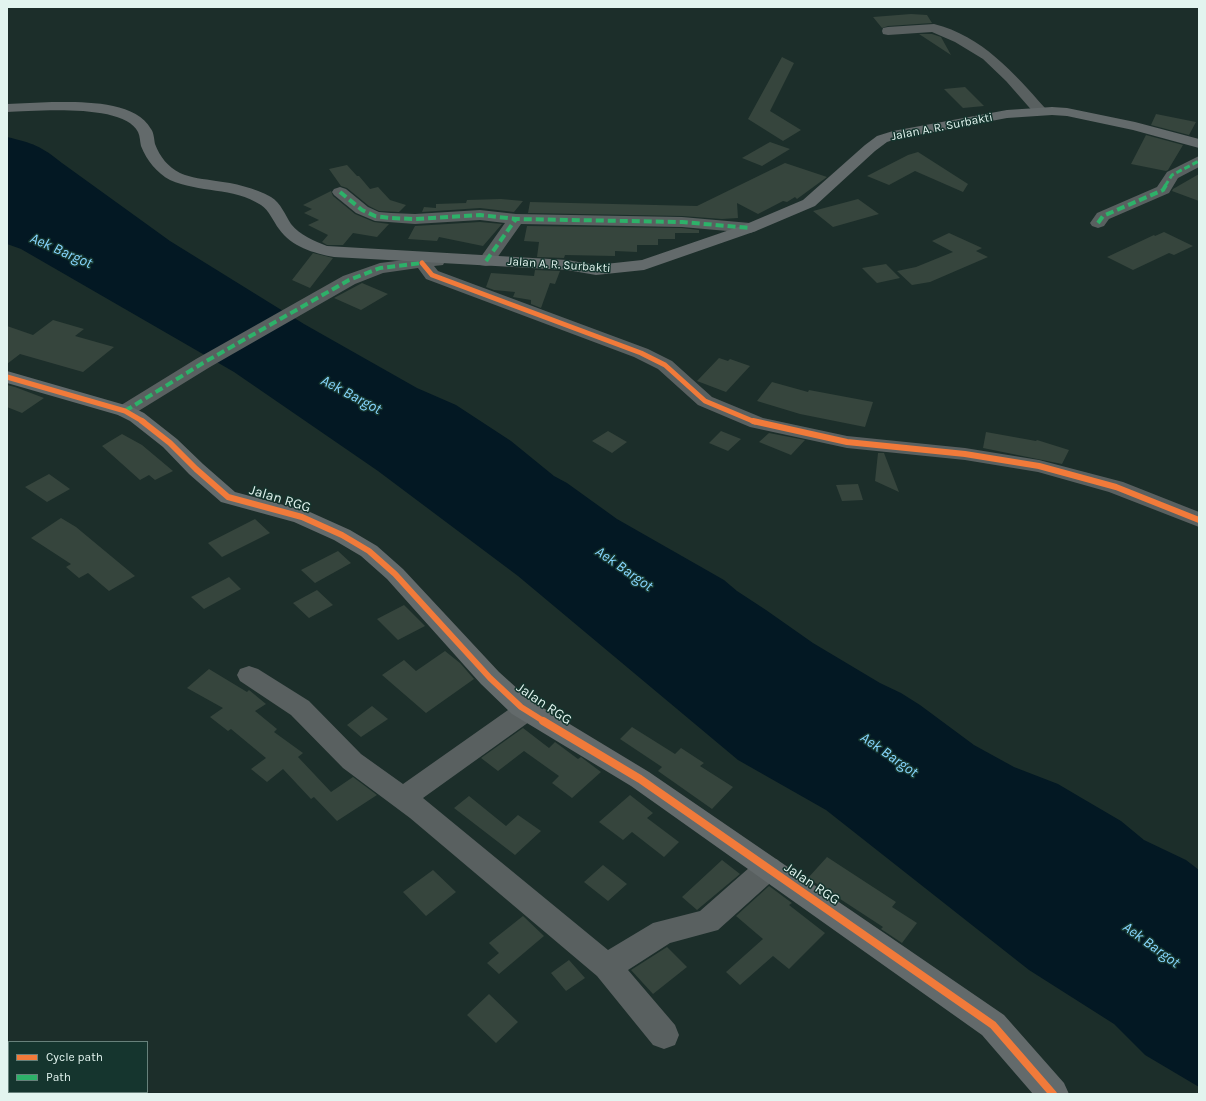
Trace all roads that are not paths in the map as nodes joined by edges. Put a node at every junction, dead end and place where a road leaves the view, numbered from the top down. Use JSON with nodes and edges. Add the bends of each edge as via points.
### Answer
{"nodes":[{"id":1,"x":888,"y":31,"type":"dead end"},
{"id":2,"x":7,"y":108,"type":"edge"},
{"id":3,"x":1040,"y":111,"type":"junction"},
{"id":4,"x":1199,"y":144,"type":"edge"},
{"id":5,"x":1199,"y":161,"type":"edge"},
{"id":6,"x":340,"y":192,"type":"dead end"},
{"id":7,"x":516,"y":219,"type":"junction"},
{"id":8,"x":1098,"y":223,"type":"dead end"},
{"id":9,"x":750,"y":228,"type":"junction"},
{"id":10,"x":453,"y":259,"type":"junction"},
{"id":11,"x":486,"y":261,"type":"junction"},
{"id":12,"x":422,"y":263,"type":"junction"},
{"id":13,"x":7,"y":377,"type":"edge"},
{"id":14,"x":125,"y":411,"type":"junction"},
{"id":15,"x":1199,"y":520,"type":"edge"},
{"id":16,"x":249,"y":675,"type":"dead end"},
{"id":17,"x":527,"y":710,"type":"junction"},
{"id":18,"x":403,"y":798,"type":"junction"},
{"id":19,"x":768,"y":868,"type":"junction"},
{"id":20,"x":607,"y":968,"type":"junction"},
{"id":21,"x":664,"y":1035,"type":"dead end"},
{"id":22,"x":1053,"y":1094,"type":"edge"}],
"edges":[{"from":1,"to":3,"type":"street","via":[[934,28],[960,39],[988,56]]},
{"from":2,"to":10,"type":"main road","name":"Jalan A. R. Surbakti","via":[[52,106],[104,109],[129,116],[145,131],[152,154],[170,174],[188,181],[222,186],[268,202],[288,230],[303,242],[318,249]]},
{"from":3,"to":4,"type":"main road","name":"Jalan A. R. Surbakti","via":[[1080,115],[1135,126]]},
{"from":3,"to":9,"type":"main road","name":"Jalan A. R. Surbakti","via":[[1008,114],[882,139],[809,203]]},
{"from":5,"to":8,"type":"street","via":[[1172,175],[1163,190],[1103,216]]},
{"from":6,"to":7,"type":"street","via":[[362,210],[375,216],[415,219],[480,215]]},
{"from":7,"to":9,"type":"street","via":[[654,221]]},
{"from":7,"to":11,"type":"street"},
{"from":9,"to":11,"type":"main road","name":"Jalan A. R. Surbakti","via":[[644,265],[626,268],[596,270],[567,265]]},
{"from":10,"to":11,"type":"main road","name":"Jalan A. R. Surbakti"},
{"from":10,"to":12,"type":"street"},
{"from":12,"to":14,"type":"street","via":[[380,268],[349,280],[203,363]]},
{"from":12,"to":15,"type":"street","via":[[432,275],[653,359],[665,365],[705,401],[757,423],[847,442],[965,454],[1039,466],[1116,487]]},
{"from":13,"to":14,"type":"main road","name":"Jalan RGG"},
{"from":14,"to":17,"type":"main road","name":"Jalan RGG","via":[[170,443],[228,497],[302,517],[342,535],[369,551],[395,574],[490,678]]},
{"from":16,"to":18,"type":"street","via":[[300,708],[352,761]]},
{"from":17,"to":18,"type":"street"},
{"from":17,"to":19,"type":"main road","name":"Jalan RGG","via":[[640,779]]},
{"from":18,"to":20,"type":"street"},
{"from":19,"to":20,"type":"street","via":[[708,921],[663,932]]},
{"from":19,"to":22,"type":"main road","name":"Jalan RGG","via":[[993,1025]]},
{"from":20,"to":21,"type":"street"}]}
